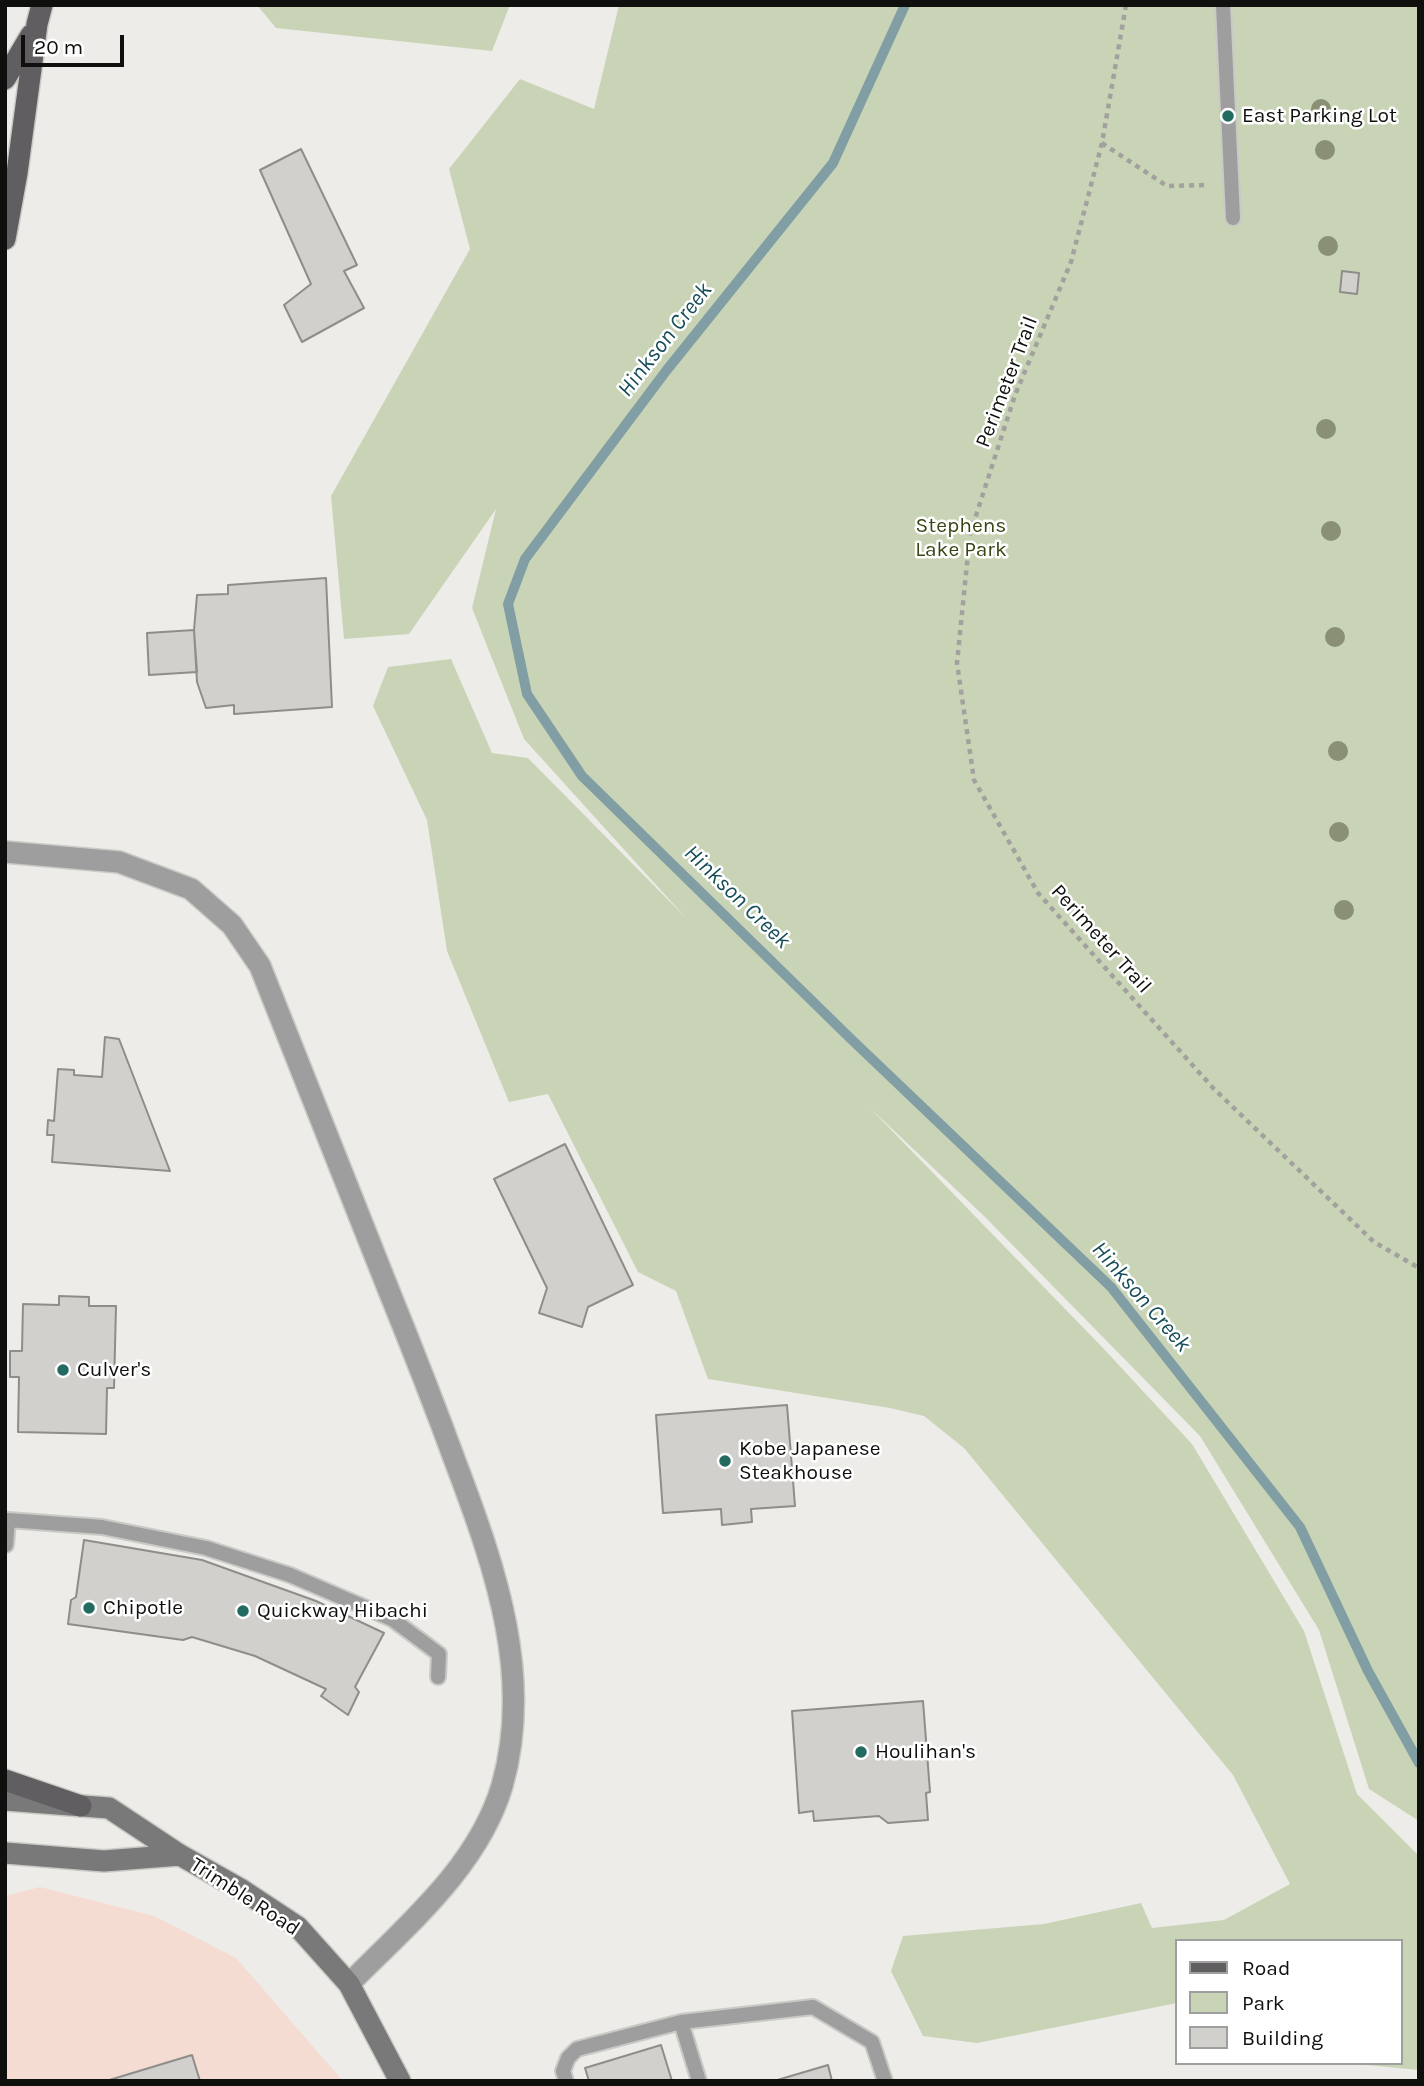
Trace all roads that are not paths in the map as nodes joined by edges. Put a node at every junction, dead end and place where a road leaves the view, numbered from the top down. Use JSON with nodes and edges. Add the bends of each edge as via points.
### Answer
{"nodes":[{"id":1,"x":1223,"y":5,"type":"edge"},
{"id":2,"x":39,"y":14,"type":"edge"},
{"id":3,"x":5,"y":79,"type":"edge"},
{"id":4,"x":1233,"y":218,"type":"dead end"},
{"id":5,"x":5,"y":239,"type":"edge"},
{"id":6,"x":5,"y":852,"type":"edge"},
{"id":7,"x":6,"y":1545,"type":"edge"},
{"id":8,"x":438,"y":1677,"type":"dead end"},
{"id":9,"x":5,"y":1780,"type":"edge"},
{"id":10,"x":5,"y":1800,"type":"edge"},
{"id":11,"x":81,"y":1806,"type":"junction"},
{"id":12,"x":5,"y":1853,"type":"edge"},
{"id":13,"x":180,"y":1855,"type":"junction"},
{"id":14,"x":349,"y":1984,"type":"junction"},
{"id":15,"x":681,"y":2022,"type":"junction"},
{"id":16,"x":400,"y":2081,"type":"edge"},
{"id":17,"x":566,"y":2081,"type":"edge"},
{"id":18,"x":699,"y":2081,"type":"edge"},
{"id":19,"x":885,"y":2081,"type":"edge"}],
"edges":[{"from":1,"to":4,"type":"lane"},
{"from":2,"to":3,"type":"main road"},
{"from":2,"to":5,"type":"main road"},
{"from":6,"to":14,"type":"street","via":[[119,862],[191,889],[232,925],[246,945],[260,966],[487,1546],[503,1606],[514,1687],[512,1742],[501,1788],[481,1835],[444,1887]]},
{"from":7,"to":8,"type":"lane","via":[[8,1520],[102,1527],[206,1548],[290,1575],[392,1619],[439,1654]]},
{"from":9,"to":11,"type":"main road"},
{"from":10,"to":11,"type":"street","name":"Trimble Road"},
{"from":11,"to":13,"type":"street","name":"Trimble Road","via":[[109,1808]]},
{"from":12,"to":13,"type":"street","name":"Trimble Road","via":[[104,1861]]},
{"from":13,"to":14,"type":"street","name":"Trimble Road","via":[[298,1927]]},
{"from":14,"to":16,"type":"street","name":"Trimble Road"},
{"from":15,"to":17,"type":"lane","via":[[577,2049],[563,2071]]},
{"from":15,"to":18,"type":"lane"},
{"from":15,"to":19,"type":"lane","via":[[813,2007],[872,2042]]}]}
